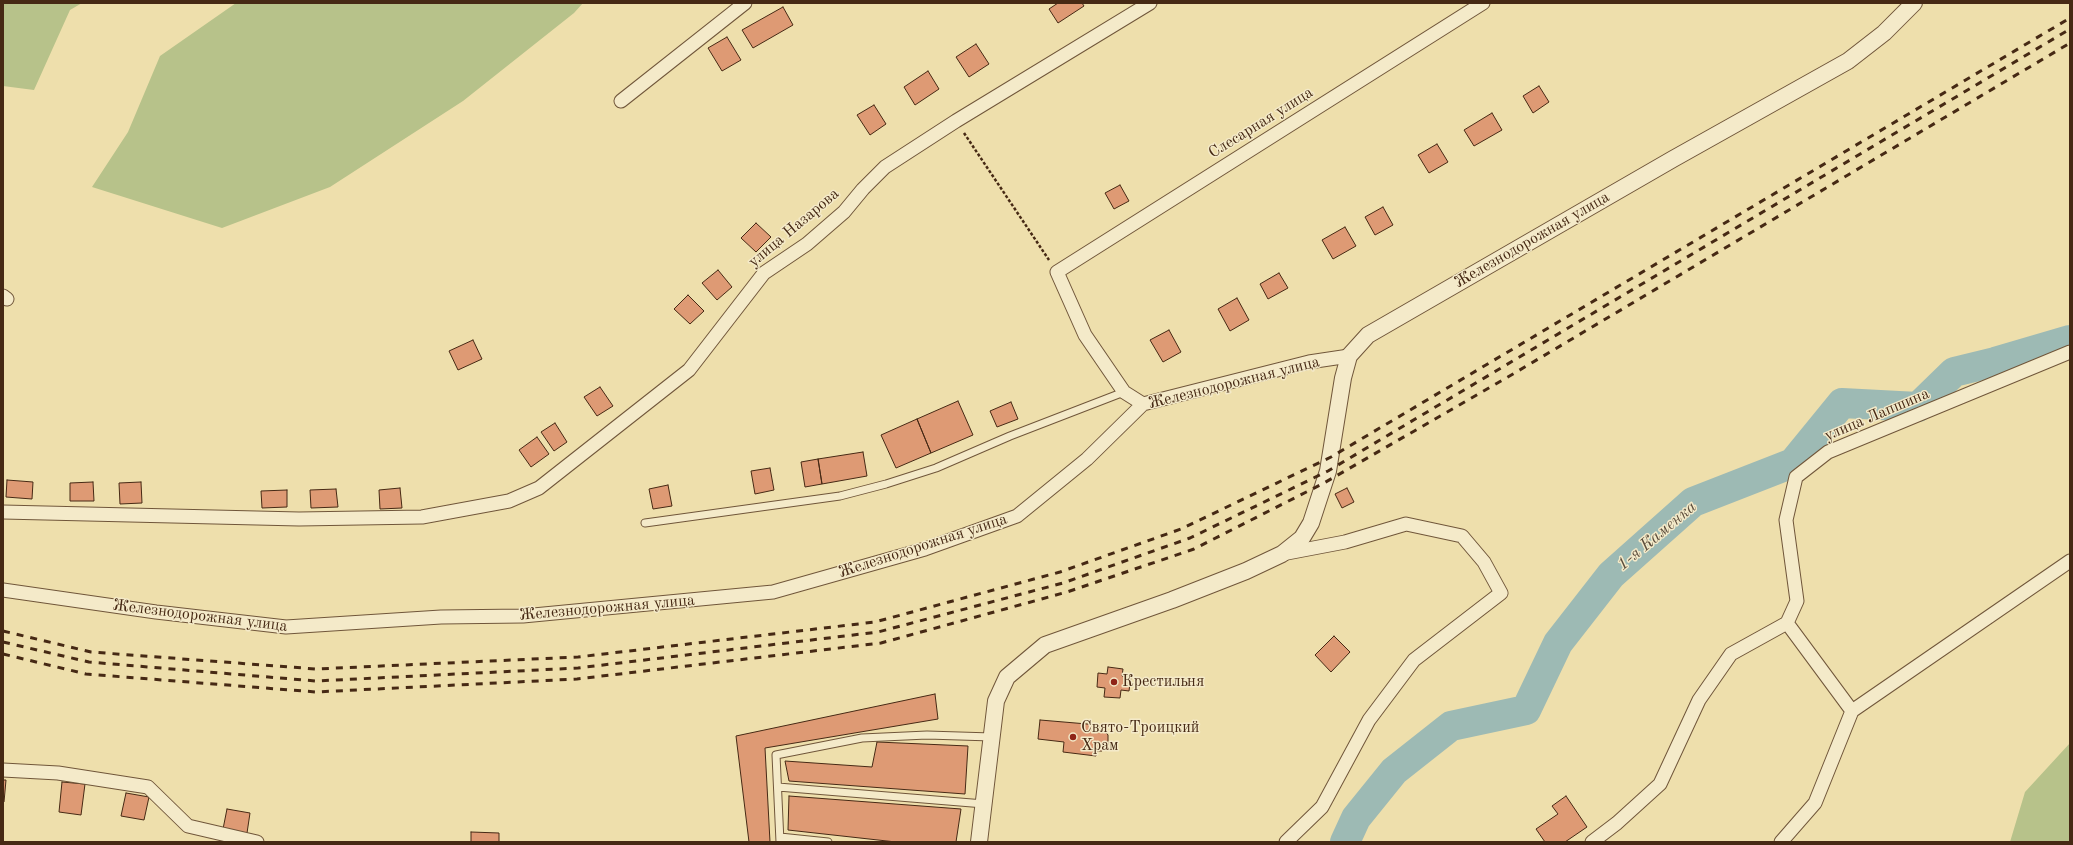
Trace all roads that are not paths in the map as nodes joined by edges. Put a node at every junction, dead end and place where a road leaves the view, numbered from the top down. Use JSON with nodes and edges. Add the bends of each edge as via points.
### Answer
{"nodes":[{"id":1,"x":745,"y":3,"type":"edge"},
{"id":2,"x":1150,"y":3,"type":"edge"},
{"id":3,"x":1483,"y":3,"type":"edge"},
{"id":4,"x":1914,"y":3,"type":"edge"},
{"id":5,"x":621,"y":101,"type":"dead end"},
{"id":6,"x":2070,"y":352,"type":"edge"},
{"id":7,"x":1349,"y":356,"type":"junction"},
{"id":8,"x":1124,"y":392,"type":"junction"},
{"id":9,"x":1143,"y":404,"type":"junction"},
{"id":10,"x":3,"y":512,"type":"edge"},
{"id":11,"x":644,"y":523,"type":"dead end"},
{"id":12,"x":1282,"y":554,"type":"junction"},
{"id":13,"x":2070,"y":561,"type":"edge"},
{"id":14,"x":3,"y":590,"type":"edge"},
{"id":15,"x":1787,"y":623,"type":"junction"},
{"id":16,"x":1852,"y":711,"type":"junction"},
{"id":17,"x":992,"y":737,"type":"junction"},
{"id":18,"x":3,"y":770,"type":"edge"},
{"id":19,"x":778,"y":787,"type":"junction"},
{"id":20,"x":984,"y":804,"type":"junction"},
{"id":21,"x":780,"y":840,"type":"edge"},
{"id":22,"x":257,"y":842,"type":"edge"},
{"id":23,"x":828,"y":842,"type":"edge"},
{"id":24,"x":978,"y":842,"type":"edge"},
{"id":25,"x":1286,"y":842,"type":"edge"},
{"id":26,"x":1592,"y":842,"type":"edge"},
{"id":27,"x":1781,"y":842,"type":"edge"}],
"edges":[{"from":1,"to":5,"type":"street"},
{"from":2,"to":10,"type":"street","name":"улица Назарова","via":[[885,167],[844,212],[807,244],[764,272],[688,370],[539,488],[509,501],[422,517],[299,519]]},
{"from":3,"to":8,"type":"street","name":"Слесарная улица","via":[[1057,272],[1086,335]]},
{"from":4,"to":7,"type":"street","name":"Железнодорожная улица","via":[[1884,33],[1848,61],[1368,335]]},
{"from":6,"to":15,"type":"street","name":"улица Лапшина","via":[[1828,452],[1796,477],[1786,520],[1797,601]]},
{"from":7,"to":9,"type":"street","name":"Железнодорожная улица","via":[[1309,362]]},
{"from":7,"to":12,"type":"street","via":[[1328,471],[1311,523],[1302,538]]},
{"from":8,"to":9,"type":"street"},
{"from":8,"to":11,"type":"lane","via":[[936,468],[886,484],[840,496]]},
{"from":9,"to":14,"type":"street","name":"Железнодорожная улица","via":[[1087,459],[1017,516],[925,549],[773,592],[523,616],[441,617],[286,627]]},
{"from":12,"to":17,"type":"street","via":[[1172,600],[1044,645],[1007,676],[996,700]]},
{"from":12,"to":25,"type":"street","via":[[1345,542],[1406,524],[1462,536],[1484,562],[1501,593],[1414,660],[1369,720],[1322,807]]},
{"from":13,"to":16,"type":"street"},
{"from":15,"to":16,"type":"street"},
{"from":15,"to":26,"type":"street","via":[[1731,654],[1699,700],[1660,784],[1618,823]]},
{"from":16,"to":27,"type":"street","via":[[1815,803]]},
{"from":17,"to":19,"type":"lane","via":[[927,735],[862,738],[776,755]]},
{"from":17,"to":20,"type":"street"},
{"from":18,"to":22,"type":"street","via":[[58,773],[148,787],[188,826]]},
{"from":19,"to":20,"type":"lane"},
{"from":19,"to":21,"type":"lane"},
{"from":20,"to":24,"type":"street"},
{"from":21,"to":23,"type":"lane"}]}
